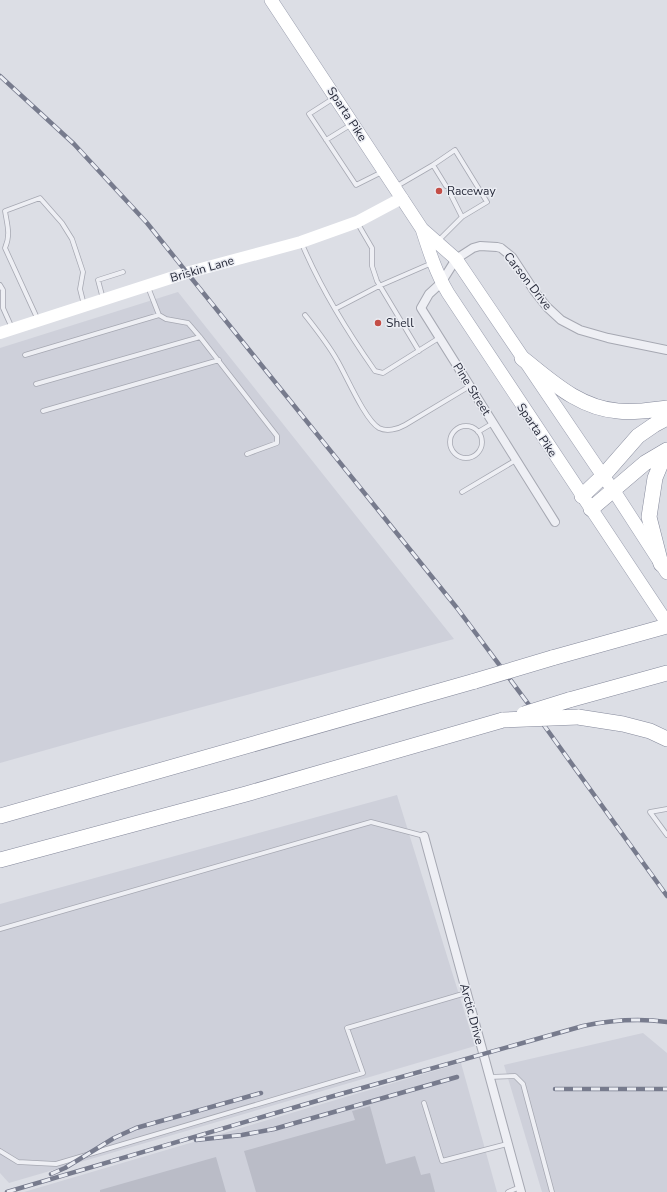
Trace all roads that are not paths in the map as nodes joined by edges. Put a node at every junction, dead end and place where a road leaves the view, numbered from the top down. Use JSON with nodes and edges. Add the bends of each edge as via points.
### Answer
{"nodes":[{"id":1,"x":271,"y":0,"type":"edge"},
{"id":2,"x":336,"y":97,"type":"junction"},
{"id":3,"x":353,"y":124,"type":"junction"},
{"id":4,"x":326,"y":140,"type":"junction"},
{"id":5,"x":433,"y":165,"type":"junction"},
{"id":6,"x":384,"y":171,"type":"junction"},
{"id":7,"x":446,"y":186,"type":"dead end"},
{"id":8,"x":449,"y":191,"type":"dead end"},
{"id":9,"x":399,"y":193,"type":"junction"},
{"id":10,"x":462,"y":217,"type":"junction"},
{"id":11,"x":357,"y":222,"type":"junction"},
{"id":12,"x":422,"y":229,"type":"junction"},
{"id":13,"x":437,"y":241,"type":"junction"},
{"id":14,"x":301,"y":242,"type":"junction"},
{"id":15,"x":456,"y":259,"type":"junction"},
{"id":16,"x":433,"y":262,"type":"junction"},
{"id":17,"x":123,"y":272,"type":"dead end"},
{"id":18,"x":441,"y":283,"type":"junction"},
{"id":19,"x":0,"y":285,"type":"edge"},
{"id":20,"x":147,"y":285,"type":"junction"},
{"id":21,"x":379,"y":286,"type":"junction"},
{"id":22,"x":103,"y":300,"type":"junction"},
{"id":23,"x":84,"y":305,"type":"junction"},
{"id":24,"x":335,"y":309,"type":"junction"},
{"id":25,"x":159,"y":314,"type":"junction"},
{"id":26,"x":305,"y":315,"type":"dead end"},
{"id":27,"x":38,"y":320,"type":"junction"},
{"id":28,"x":12,"y":329,"type":"junction"},
{"id":29,"x":0,"y":333,"type":"edge"},
{"id":30,"x":200,"y":336,"type":"junction"},
{"id":31,"x":440,"y":338,"type":"junction"},
{"id":32,"x":667,"y":350,"type":"edge"},
{"id":33,"x":419,"y":351,"type":"junction"},
{"id":34,"x":25,"y":355,"type":"dead end"},
{"id":35,"x":522,"y":358,"type":"junction"},
{"id":36,"x":219,"y":360,"type":"junction"},
{"id":37,"x":36,"y":384,"type":"dead end"},
{"id":38,"x":470,"y":385,"type":"junction"},
{"id":39,"x":667,"y":408,"type":"edge"},
{"id":40,"x":44,"y":411,"type":"dead end"},
{"id":41,"x":667,"y":418,"type":"edge"},
{"id":42,"x":494,"y":423,"type":"junction"},
{"id":43,"x":478,"y":432,"type":"junction"},
{"id":44,"x":667,"y":451,"type":"edge"},
{"id":45,"x":247,"y":454,"type":"dead end"},
{"id":46,"x":517,"y":460,"type":"junction"},
{"id":47,"x":602,"y":476,"type":"junction"},
{"id":48,"x":614,"y":491,"type":"junction"},
{"id":49,"x":462,"y":492,"type":"dead end"},
{"id":50,"x":582,"y":496,"type":"junction"},
{"id":51,"x":591,"y":509,"type":"junction"},
{"id":52,"x":556,"y":522,"type":"dead end"},
{"id":53,"x":664,"y":569,"type":"edge"},
{"id":54,"x":667,"y":625,"type":"edge"},
{"id":55,"x":667,"y":673,"type":"edge"},
{"id":56,"x":503,"y":720,"type":"junction"},
{"id":57,"x":667,"y":739,"type":"edge"},
{"id":58,"x":667,"y":809,"type":"edge"},
{"id":59,"x":0,"y":816,"type":"edge"},
{"id":60,"x":667,"y":835,"type":"edge"},
{"id":61,"x":424,"y":836,"type":"joint"},
{"id":62,"x":0,"y":860,"type":"edge"},
{"id":63,"x":0,"y":929,"type":"edge"},
{"id":64,"x":466,"y":993,"type":"junction"},
{"id":65,"x":489,"y":1078,"type":"junction"},
{"id":66,"x":424,"y":1103,"type":"dead end"},
{"id":67,"x":508,"y":1144,"type":"junction"},
{"id":68,"x":0,"y":1151,"type":"edge"},
{"id":69,"x":520,"y":1190,"type":"edge"},
{"id":70,"x":508,"y":1192,"type":"edge"},
{"id":71,"x":552,"y":1192,"type":"edge"}],
"edges":[{"from":1,"to":2,"type":"main road","name":"Sparta Pike"},
{"from":2,"to":3,"type":"main road","name":"Sparta Pike"},
{"from":2,"to":4,"type":"lane","via":[[309,114]]},
{"from":3,"to":4,"type":"lane"},
{"from":3,"to":6,"type":"main road","name":"Sparta Pike"},
{"from":4,"to":6,"type":"lane","via":[[356,185]]},
{"from":5,"to":7,"type":"lane"},
{"from":5,"to":9,"type":"lane"},
{"from":5,"to":10,"type":"lane","via":[[455,150],[488,202]]},
{"from":6,"to":9,"type":"main road","name":"Sparta Pike"},
{"from":8,"to":10,"type":"lane"},
{"from":9,"to":11,"type":"street","name":"Briskin Lane"},
{"from":9,"to":12,"type":"main road","name":"Sparta Pike"},
{"from":10,"to":13,"type":"lane"},
{"from":11,"to":14,"type":"street","name":"Briskin Lane"},
{"from":11,"to":21,"type":"lane","via":[[372,248],[372,266]]},
{"from":12,"to":13,"type":"main road","name":"Sparta Pike"},
{"from":12,"to":16,"type":"main road","name":"Sparta Pike"},
{"from":13,"to":15,"type":"main road","name":"Sparta Pike"},
{"from":14,"to":20,"type":"street","name":"Briskin Lane","via":[[186,272]]},
{"from":14,"to":24,"type":"lane"},
{"from":15,"to":18,"type":"street","name":"Pine Street"},
{"from":15,"to":32,"type":"street","name":"Carson Drive","via":[[480,246],[501,248],[512,257],[547,307],[561,320],[580,330],[608,338]]},
{"from":15,"to":35,"type":"main road","name":"Sparta Pike"},
{"from":16,"to":18,"type":"main road","name":"Sparta Pike"},
{"from":16,"to":21,"type":"lane"},
{"from":17,"to":22,"type":"lane","via":[[98,280]]},
{"from":18,"to":31,"type":"street","name":"Pine Street","via":[[429,294],[421,308]]},
{"from":18,"to":50,"type":"main road","name":"Sparta Pike"},
{"from":19,"to":28,"type":"lane","via":[[3,290],[3,308]]},
{"from":20,"to":22,"type":"street","name":"Briskin Lane"},
{"from":20,"to":25,"type":"lane"},
{"from":21,"to":24,"type":"lane"},
{"from":21,"to":33,"type":"lane"},
{"from":22,"to":23,"type":"street","name":"Briskin Lane"},
{"from":23,"to":27,"type":"street","name":"Briskin Lane"},
{"from":23,"to":27,"type":"lane","via":[[80,289],[83,272],[72,239],[40,198],[5,211],[9,234],[5,248]]},
{"from":24,"to":33,"type":"lane","via":[[375,371],[383,373]]},
{"from":25,"to":30,"type":"lane","via":[[166,319],[188,324]]},
{"from":25,"to":34,"type":"lane"},
{"from":26,"to":38,"type":"lane","via":[[337,360],[363,408],[379,428],[396,429]]},
{"from":27,"to":28,"type":"street","name":"Briskin Lane"},
{"from":28,"to":29,"type":"street","name":"Briskin Lane"},
{"from":30,"to":36,"type":"lane"},
{"from":30,"to":37,"type":"lane"},
{"from":31,"to":33,"type":"lane"},
{"from":31,"to":38,"type":"street","name":"Pine Street"},
{"from":35,"to":39,"type":"highway","via":[[564,391],[597,408],[636,411]]},
{"from":35,"to":47,"type":"main road","name":"Sparta Pike"},
{"from":36,"to":40,"type":"lane"},
{"from":36,"to":45,"type":"lane","via":[[277,436],[278,443]]},
{"from":38,"to":42,"type":"street","name":"Pine Street"},
{"from":41,"to":47,"type":"highway","via":[[638,436]]},
{"from":42,"to":43,"type":"lane"},
{"from":42,"to":46,"type":"street","name":"Pine Street"},
{"from":43,"to":43,"type":"lane","via":[[474,428],[464,426],[455,430],[450,439],[451,449],[457,456],[466,458],[474,455],[482,442]]},
{"from":44,"to":48,"type":"highway","via":[[644,463]]},
{"from":44,"to":53,"type":"highway","via":[[655,478],[648,517]]},
{"from":46,"to":49,"type":"lane"},
{"from":46,"to":52,"type":"street","name":"Pine Street"},
{"from":47,"to":48,"type":"main road","name":"Sparta Pike"},
{"from":47,"to":50,"type":"highway"},
{"from":48,"to":51,"type":"highway"},
{"from":48,"to":53,"type":"main road","name":"Sparta Pike"},
{"from":50,"to":51,"type":"main road","name":"Sparta Pike"},
{"from":51,"to":54,"type":"main road","name":"Sparta Pike"},
{"from":54,"to":59,"type":"highway","bridge":true},
{"from":55,"to":56,"type":"highway","bridge":true},
{"from":56,"to":57,"type":"highway","bridge":true,"via":[[578,717],[630,726]]},
{"from":56,"to":62,"type":"highway","via":[[246,794]]},
{"from":58,"to":60,"type":"lane","via":[[650,812]]},
{"from":61,"to":63,"type":"lane","via":[[371,822]]},
{"from":61,"to":64,"type":"street","name":"Arctic Drive"},
{"from":64,"to":65,"type":"street","name":"Arctic Drive"},
{"from":64,"to":68,"type":"lane","via":[[347,1028],[363,1073],[56,1164],[18,1162]]},
{"from":65,"to":67,"type":"street","name":"Arctic Drive"},
{"from":65,"to":71,"type":"lane","via":[[515,1076],[523,1084]]},
{"from":66,"to":67,"type":"lane","via":[[442,1161]]},
{"from":67,"to":69,"type":"street","name":"Arctic Drive"},
{"from":69,"to":70,"type":"lane"}]}
